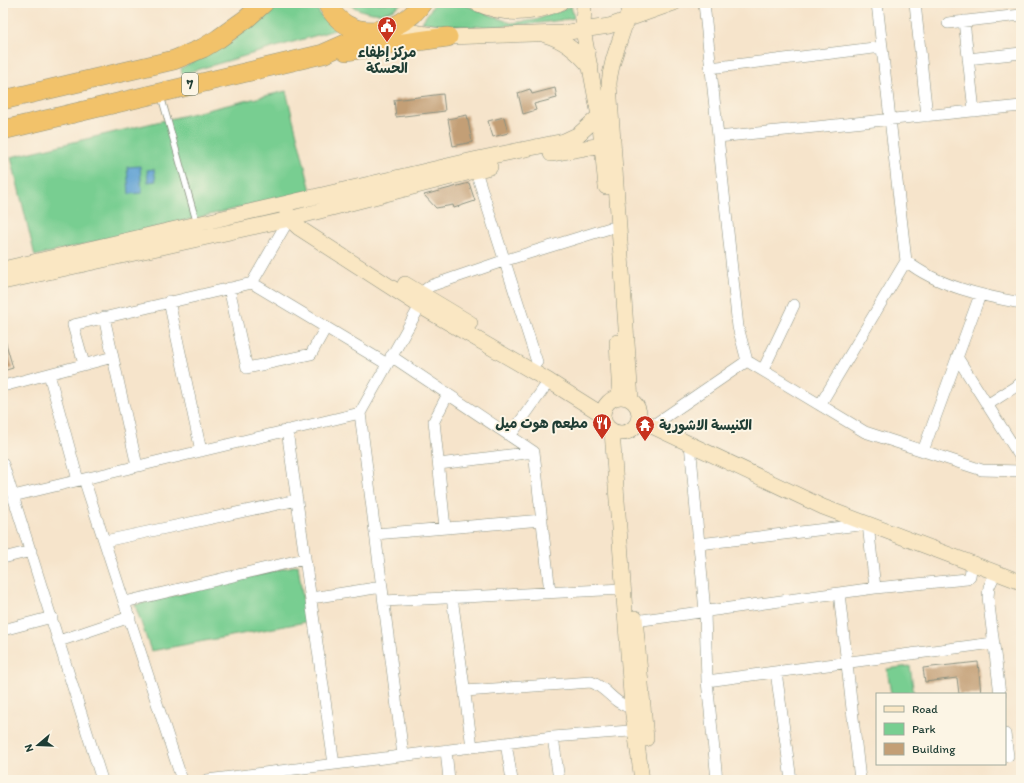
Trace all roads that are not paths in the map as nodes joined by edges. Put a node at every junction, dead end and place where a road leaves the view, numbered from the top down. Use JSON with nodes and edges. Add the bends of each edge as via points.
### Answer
{"nodes":[{"id":1,"x":264,"y":3,"type":"edge"},
{"id":2,"x":327,"y":3,"type":"edge"},
{"id":3,"x":422,"y":3,"type":"edge"},
{"id":4,"x":476,"y":3,"type":"edge"},
{"id":5,"x":560,"y":3,"type":"edge"},
{"id":6,"x":584,"y":3,"type":"edge"},
{"id":7,"x":630,"y":3,"type":"edge"},
{"id":8,"x":674,"y":3,"type":"edge"},
{"id":9,"x":704,"y":3,"type":"edge"},
{"id":10,"x":877,"y":3,"type":"edge"},
{"id":11,"x":915,"y":3,"type":"edge"},
{"id":12,"x":1021,"y":15,"type":"edge"},
{"id":13,"x":626,"y":20,"type":"junction"},
{"id":14,"x":964,"y":21,"type":"junction"},
{"id":15,"x":948,"y":23,"type":"dead end"},
{"id":16,"x":383,"y":30,"type":"junction"},
{"id":17,"x":583,"y":30,"type":"junction"},
{"id":18,"x":538,"y":34,"type":"junction"},
{"id":19,"x":448,"y":37,"type":"junction"},
{"id":20,"x":882,"y":47,"type":"junction"},
{"id":21,"x":1021,"y":53,"type":"edge"},
{"id":22,"x":323,"y":54,"type":"junction"},
{"id":23,"x":968,"y":59,"type":"junction"},
{"id":24,"x":592,"y":68,"type":"junction"},
{"id":25,"x":710,"y":68,"type":"junction"},
{"id":26,"x":160,"y":92,"type":"junction"},
{"id":27,"x":3,"y":100,"type":"edge"},
{"id":28,"x":1021,"y":106,"type":"edge"},
{"id":29,"x":974,"y":111,"type":"junction"},
{"id":30,"x":599,"y":116,"type":"junction"},
{"id":31,"x":927,"y":116,"type":"junction"},
{"id":32,"x":889,"y":119,"type":"junction"},
{"id":33,"x":3,"y":130,"type":"edge"},
{"id":34,"x":718,"y":137,"type":"junction"},
{"id":35,"x":602,"y":145,"type":"junction"},
{"id":36,"x":474,"y":165,"type":"junction"},
{"id":37,"x":289,"y":202,"type":"junction"},
{"id":38,"x":294,"y":218,"type":"junction"},
{"id":39,"x":197,"y":224,"type":"junction"},
{"id":40,"x":610,"y":228,"type":"junction"},
{"id":41,"x":503,"y":261,"type":"junction"},
{"id":42,"x":906,"y":261,"type":"junction"},
{"id":43,"x":3,"y":269,"type":"edge"},
{"id":44,"x":3,"y":282,"type":"edge"},
{"id":45,"x":252,"y":283,"type":"junction"},
{"id":46,"x":229,"y":288,"type":"junction"},
{"id":47,"x":980,"y":295,"type":"junction"},
{"id":48,"x":420,"y":300,"type":"junction"},
{"id":49,"x":169,"y":301,"type":"junction"},
{"id":50,"x":1021,"y":303,"type":"edge"},
{"id":51,"x":794,"y":305,"type":"dead end"},
{"id":52,"x":104,"y":317,"type":"junction"},
{"id":53,"x":326,"y":327,"type":"junction"},
{"id":54,"x":113,"y":357,"type":"junction"},
{"id":55,"x":957,"y":357,"type":"junction"},
{"id":56,"x":389,"y":360,"type":"junction"},
{"id":57,"x":747,"y":361,"type":"junction"},
{"id":58,"x":537,"y":362,"type":"junction"},
{"id":59,"x":84,"y":364,"type":"junction"},
{"id":60,"x":762,"y":370,"type":"junction"},
{"id":61,"x":48,"y":374,"type":"junction"},
{"id":62,"x":549,"y":381,"type":"junction"},
{"id":63,"x":1021,"y":383,"type":"edge"},
{"id":64,"x":3,"y":386,"type":"edge"},
{"id":65,"x":448,"y":394,"type":"junction"},
{"id":66,"x":626,"y":398,"type":"junction"},
{"id":67,"x":820,"y":405,"type":"junction"},
{"id":68,"x":987,"y":405,"type":"junction"},
{"id":69,"x":604,"y":411,"type":"junction"},
{"id":70,"x":360,"y":412,"type":"junction"},
{"id":71,"x":646,"y":423,"type":"junction"},
{"id":72,"x":287,"y":430,"type":"junction"},
{"id":73,"x":617,"y":433,"type":"junction"},
{"id":74,"x":510,"y":436,"type":"junction"},
{"id":75,"x":690,"y":443,"type":"junction"},
{"id":76,"x":201,"y":451,"type":"junction"},
{"id":77,"x":923,"y":451,"type":"junction"},
{"id":78,"x":534,"y":452,"type":"junction"},
{"id":79,"x":1021,"y":458,"type":"edge"},
{"id":80,"x":3,"y":464,"type":"edge"},
{"id":81,"x":439,"y":464,"type":"junction"},
{"id":82,"x":137,"y":466,"type":"junction"},
{"id":83,"x":1021,"y":471,"type":"edge"},
{"id":84,"x":81,"y":480,"type":"junction"},
{"id":85,"x":9,"y":491,"type":"edge"},
{"id":86,"x":297,"y":500,"type":"junction"},
{"id":87,"x":542,"y":520,"type":"junction"},
{"id":88,"x":868,"y":524,"type":"junction"},
{"id":89,"x":445,"y":528,"type":"junction"},
{"id":90,"x":375,"y":534,"type":"junction"},
{"id":91,"x":105,"y":541,"type":"junction"},
{"id":92,"x":699,"y":544,"type":"junction"},
{"id":93,"x":31,"y":551,"type":"junction"},
{"id":94,"x":3,"y":558,"type":"edge"},
{"id":95,"x":304,"y":559,"type":"junction"},
{"id":96,"x":972,"y":563,"type":"junction"},
{"id":97,"x":996,"y":572,"type":"junction"},
{"id":98,"x":1021,"y":582,"type":"edge"},
{"id":99,"x":382,"y":587,"type":"junction"},
{"id":100,"x":875,"y":588,"type":"junction"},
{"id":101,"x":623,"y":589,"type":"junction"},
{"id":102,"x":550,"y":592,"type":"junction"},
{"id":103,"x":839,"y":593,"type":"junction"},
{"id":104,"x":452,"y":597,"type":"junction"},
{"id":105,"x":311,"y":598,"type":"junction"},
{"id":106,"x":384,"y":601,"type":"junction"},
{"id":107,"x":125,"y":602,"type":"junction"},
{"id":108,"x":705,"y":612,"type":"junction"},
{"id":109,"x":52,"y":617,"type":"junction"},
{"id":110,"x":130,"y":617,"type":"junction"},
{"id":111,"x":635,"y":621,"type":"junction"},
{"id":112,"x":3,"y":630,"type":"edge"},
{"id":113,"x":59,"y":641,"type":"junction"},
{"id":114,"x":993,"y":643,"type":"junction"},
{"id":115,"x":847,"y":662,"type":"junction"},
{"id":116,"x":776,"y":672,"type":"junction"},
{"id":117,"x":707,"y":681,"type":"junction"},
{"id":118,"x":465,"y":691,"type":"junction"},
{"id":119,"x":1000,"y":693,"type":"edge"},
{"id":120,"x":632,"y":708,"type":"junction"},
{"id":121,"x":640,"y":731,"type":"junction"},
{"id":122,"x":553,"y":737,"type":"junction"},
{"id":123,"x":1006,"y":741,"type":"edge"},
{"id":124,"x":506,"y":743,"type":"junction"},
{"id":125,"x":472,"y":747,"type":"junction"},
{"id":126,"x":446,"y":750,"type":"junction"},
{"id":127,"x":403,"y":755,"type":"junction"},
{"id":128,"x":1008,"y":756,"type":"dead end"},
{"id":129,"x":334,"y":764,"type":"junction"},
{"id":130,"x":264,"y":776,"type":"edge"},
{"id":131,"x":102,"y":780,"type":"edge"},
{"id":132,"x":182,"y":780,"type":"edge"},
{"id":133,"x":207,"y":780,"type":"edge"},
{"id":134,"x":449,"y":780,"type":"edge"},
{"id":135,"x":512,"y":780,"type":"edge"},
{"id":136,"x":559,"y":780,"type":"edge"},
{"id":137,"x":642,"y":780,"type":"edge"},
{"id":138,"x":650,"y":780,"type":"edge"},
{"id":139,"x":717,"y":780,"type":"edge"},
{"id":140,"x":791,"y":780,"type":"edge"},
{"id":141,"x":860,"y":780,"type":"edge"}],
"edges":[{"from":1,"to":27,"type":"highway","number":"7","via":[[218,39],[174,60]]},
{"from":2,"to":16,"type":"highway","via":[[341,20],[357,29]]},
{"from":3,"to":16,"type":"highway","number":"7","via":[[405,22]]},
{"from":4,"to":5,"type":"street","via":[[504,12],[522,13]]},
{"from":6,"to":17,"type":"street"},
{"from":7,"to":13,"type":"street"},
{"from":8,"to":13,"type":"street"},
{"from":9,"to":25,"type":"street"},
{"from":10,"to":20,"type":"street"},
{"from":11,"to":31,"type":"street"},
{"from":12,"to":14,"type":"street"},
{"from":13,"to":17,"type":"street"},
{"from":13,"to":66,"type":"street","via":[[614,52],[609,84]]},
{"from":14,"to":15,"type":"street"},
{"from":14,"to":23,"type":"street"},
{"from":16,"to":19,"type":"street"},
{"from":16,"to":22,"type":"highway","number":"7"},
{"from":17,"to":18,"type":"street"},
{"from":17,"to":24,"type":"street"},
{"from":18,"to":19,"type":"street"},
{"from":18,"to":24,"type":"street","via":[[566,45]]},
{"from":19,"to":22,"type":"highway"},
{"from":20,"to":25,"type":"street"},
{"from":20,"to":32,"type":"street"},
{"from":21,"to":23,"type":"street"},
{"from":22,"to":26,"type":"highway","number":"7"},
{"from":23,"to":29,"type":"street"},
{"from":24,"to":30,"type":"street"},
{"from":25,"to":34,"type":"street"},
{"from":26,"to":33,"type":"highway","number":"7"},
{"from":26,"to":39,"type":"lane"},
{"from":28,"to":29,"type":"street"},
{"from":29,"to":31,"type":"street"},
{"from":30,"to":35,"type":"street"},
{"from":30,"to":36,"type":"street","via":[[579,134],[564,141]]},
{"from":31,"to":32,"type":"street"},
{"from":32,"to":34,"type":"street"},
{"from":32,"to":42,"type":"street"},
{"from":34,"to":57,"type":"street","via":[[738,327]]},
{"from":35,"to":36,"type":"street"},
{"from":35,"to":40,"type":"street"},
{"from":36,"to":37,"type":"street"},
{"from":36,"to":38,"type":"street"},
{"from":36,"to":41,"type":"street"},
{"from":37,"to":38,"type":"street"},
{"from":37,"to":39,"type":"street"},
{"from":38,"to":44,"type":"street"},
{"from":38,"to":45,"type":"street"},
{"from":38,"to":48,"type":"street","via":[[299,228]]},
{"from":39,"to":43,"type":"street"},
{"from":40,"to":41,"type":"street"},
{"from":40,"to":66,"type":"street"},
{"from":41,"to":48,"type":"street","via":[[430,286]]},
{"from":41,"to":58,"type":"street"},
{"from":42,"to":47,"type":"street","via":[[919,272]]},
{"from":42,"to":67,"type":"street"},
{"from":45,"to":46,"type":"street"},
{"from":45,"to":53,"type":"street"},
{"from":46,"to":49,"type":"street"},
{"from":46,"to":53,"type":"street","via":[[247,368],[311,354]]},
{"from":47,"to":50,"type":"street"},
{"from":47,"to":55,"type":"street"},
{"from":48,"to":56,"type":"street"},
{"from":48,"to":58,"type":"street"},
{"from":48,"to":62,"type":"street"},
{"from":49,"to":52,"type":"street"},
{"from":49,"to":76,"type":"street"},
{"from":51,"to":60,"type":"street"},
{"from":52,"to":54,"type":"street"},
{"from":52,"to":59,"type":"street","via":[[73,325]]},
{"from":53,"to":56,"type":"street"},
{"from":54,"to":59,"type":"street"},
{"from":54,"to":82,"type":"street"},
{"from":55,"to":68,"type":"street"},
{"from":55,"to":77,"type":"street"},
{"from":56,"to":65,"type":"street"},
{"from":56,"to":70,"type":"street"},
{"from":57,"to":60,"type":"street"},
{"from":57,"to":71,"type":"street"},
{"from":58,"to":69,"type":"street"},
{"from":59,"to":61,"type":"street"},
{"from":60,"to":67,"type":"street"},
{"from":61,"to":64,"type":"street"},
{"from":61,"to":84,"type":"street"},
{"from":62,"to":69,"type":"street"},
{"from":62,"to":74,"type":"street"},
{"from":63,"to":68,"type":"street"},
{"from":65,"to":74,"type":"street"},
{"from":65,"to":81,"type":"street","via":[[434,421]]},
{"from":66,"to":69,"type":"street","via":[[611,400]]},
{"from":66,"to":71,"type":"street","via":[[639,410]]},
{"from":67,"to":77,"type":"street","via":[[865,432]]},
{"from":68,"to":79,"type":"street"},
{"from":69,"to":73,"type":"street","via":[[605,425]]},
{"from":70,"to":72,"type":"street"},
{"from":70,"to":90,"type":"street"},
{"from":71,"to":73,"type":"street","via":[[631,431]]},
{"from":71,"to":75,"type":"street"},
{"from":72,"to":76,"type":"street"},
{"from":72,"to":86,"type":"street"},
{"from":73,"to":101,"type":"street"},
{"from":73,"to":111,"type":"street"},
{"from":74,"to":78,"type":"street"},
{"from":75,"to":88,"type":"street","via":[[823,506]]},
{"from":75,"to":92,"type":"street"},
{"from":76,"to":82,"type":"street"},
{"from":77,"to":83,"type":"street","via":[[982,470]]},
{"from":78,"to":81,"type":"street"},
{"from":78,"to":87,"type":"street"},
{"from":80,"to":85,"type":"street"},
{"from":81,"to":89,"type":"street"},
{"from":82,"to":84,"type":"street"},
{"from":84,"to":85,"type":"street"},
{"from":84,"to":91,"type":"street"},
{"from":85,"to":93,"type":"street"},
{"from":86,"to":91,"type":"street"},
{"from":86,"to":95,"type":"street"},
{"from":87,"to":89,"type":"street"},
{"from":87,"to":102,"type":"street"},
{"from":88,"to":92,"type":"street"},
{"from":88,"to":96,"type":"street"},
{"from":88,"to":100,"type":"street"},
{"from":89,"to":90,"type":"street"},
{"from":90,"to":99,"type":"street"},
{"from":91,"to":107,"type":"street"},
{"from":92,"to":108,"type":"street"},
{"from":93,"to":94,"type":"street"},
{"from":93,"to":109,"type":"street"},
{"from":95,"to":105,"type":"street"},
{"from":95,"to":107,"type":"street"},
{"from":96,"to":97,"type":"street"},
{"from":96,"to":100,"type":"street","via":[[967,579]]},
{"from":97,"to":98,"type":"street"},
{"from":97,"to":114,"type":"street","via":[[989,587],[988,597]]},
{"from":99,"to":105,"type":"street"},
{"from":99,"to":106,"type":"street"},
{"from":100,"to":103,"type":"street"},
{"from":101,"to":102,"type":"street"},
{"from":101,"to":120,"type":"street"},
{"from":102,"to":104,"type":"street"},
{"from":103,"to":108,"type":"street"},
{"from":103,"to":115,"type":"street"},
{"from":104,"to":106,"type":"street"},
{"from":104,"to":118,"type":"street"},
{"from":105,"to":129,"type":"street"},
{"from":106,"to":127,"type":"street"},
{"from":107,"to":110,"type":"street"},
{"from":108,"to":111,"type":"street"},
{"from":108,"to":117,"type":"street"},
{"from":109,"to":112,"type":"street"},
{"from":109,"to":113,"type":"street"},
{"from":110,"to":113,"type":"street"},
{"from":110,"to":132,"type":"street"},
{"from":111,"to":121,"type":"street"},
{"from":113,"to":131,"type":"street"},
{"from":114,"to":115,"type":"street"},
{"from":114,"to":119,"type":"street"},
{"from":115,"to":116,"type":"street"},
{"from":115,"to":141,"type":"street"},
{"from":116,"to":117,"type":"street"},
{"from":116,"to":140,"type":"street"},
{"from":117,"to":139,"type":"street"},
{"from":118,"to":120,"type":"street","via":[[591,682],[604,689],[615,702]]},
{"from":118,"to":125,"type":"street"},
{"from":120,"to":121,"type":"street"},
{"from":121,"to":122,"type":"street"},
{"from":121,"to":137,"type":"street"},
{"from":121,"to":138,"type":"street"},
{"from":122,"to":124,"type":"street"},
{"from":122,"to":136,"type":"street"},
{"from":123,"to":128,"type":"street"},
{"from":124,"to":125,"type":"street"},
{"from":124,"to":135,"type":"street"},
{"from":125,"to":126,"type":"street"},
{"from":126,"to":127,"type":"street"},
{"from":126,"to":134,"type":"street"},
{"from":127,"to":129,"type":"street"},
{"from":129,"to":130,"type":"street"},
{"from":130,"to":133,"type":"street"}]}
